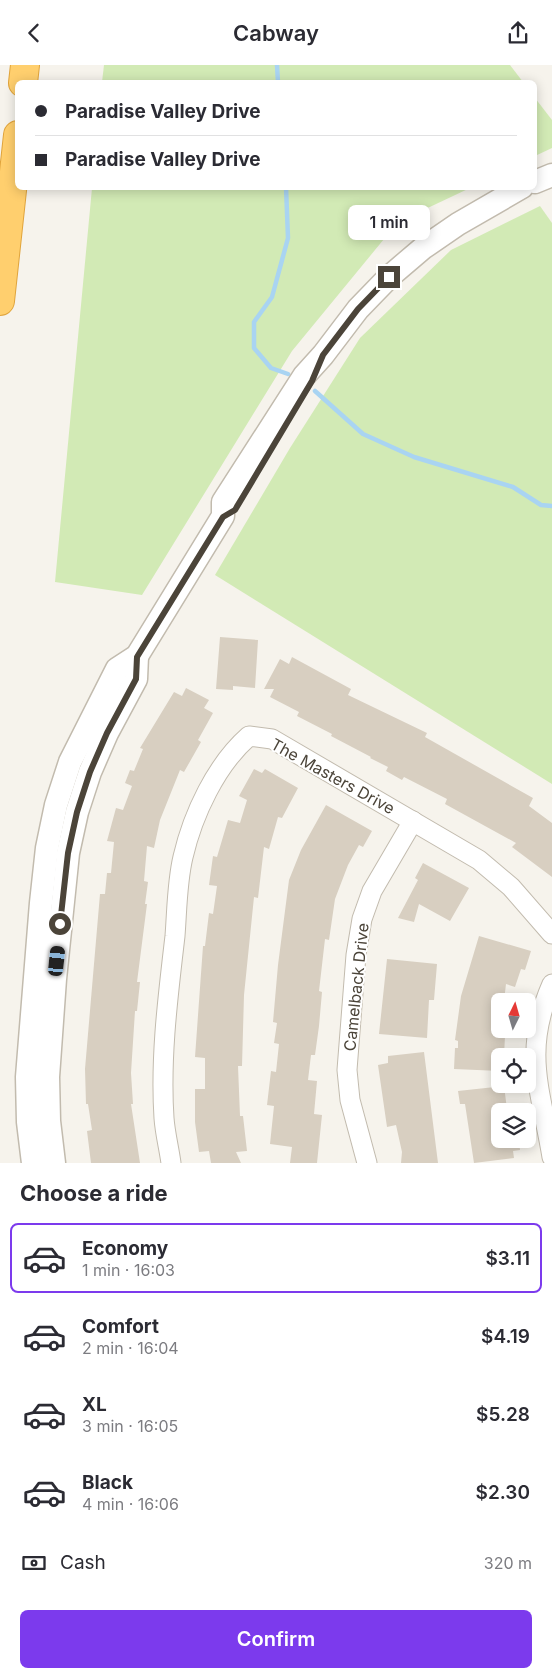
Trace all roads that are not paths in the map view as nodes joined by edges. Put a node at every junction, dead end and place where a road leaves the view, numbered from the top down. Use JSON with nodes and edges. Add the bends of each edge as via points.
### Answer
{"nodes":[{"id":1,"x":24,"y":65,"type":"edge"},
{"id":2,"x":23,"y":80,"type":"edge"},
{"id":3,"x":15,"y":163,"type":"edge"},
{"id":4,"x":552,"y":175,"type":"edge"},
{"id":5,"x":537,"y":181,"type":"edge"},
{"id":6,"x":517,"y":190,"type":"edge"},
{"id":7,"x":0,"y":301,"type":"edge"},
{"id":8,"x":137,"y":657,"type":"junction"},
{"id":9,"x":413,"y":821,"type":"junction"},
{"id":10,"x":552,"y":934,"type":"edge"},
{"id":11,"x":552,"y":983,"type":"edge"},
{"id":12,"x":552,"y":1157,"type":"edge"},
{"id":13,"x":33,"y":1163,"type":"edge"},
{"id":14,"x":54,"y":1163,"type":"edge"},
{"id":15,"x":171,"y":1163,"type":"edge"},
{"id":16,"x":367,"y":1163,"type":"edge"}],
"edges":[{"from":1,"to":2,"type":"highway"},
{"from":3,"to":7,"type":"highway"},
{"from":4,"to":5,"type":"street"},
{"from":6,"to":8,"type":"street","via":[[423,248],[358,309],[304,376],[222,501],[223,517]]},
{"from":8,"to":13,"type":"street","via":[[117,669],[70,762],[56,805],[41,903],[27,1077]]},
{"from":8,"to":14,"type":"street","via":[[136,679],[90,772],[68,853],[48,1077]]},
{"from":9,"to":10,"type":"street","name":"The Masters Drive","via":[[479,860],[510,887]]},
{"from":9,"to":15,"type":"street","name":"The Masters Drive","via":[[272,739],[250,736],[234,749],[195,818],[183,858],[163,1086],[164,1120]]},
{"from":9,"to":16,"type":"street","name":"Camelback Drive","via":[[372,891],[362,919],[356,955],[347,1070],[350,1100]]},
{"from":11,"to":12,"type":"street","via":[[536,1035],[535,1069]]}]}
